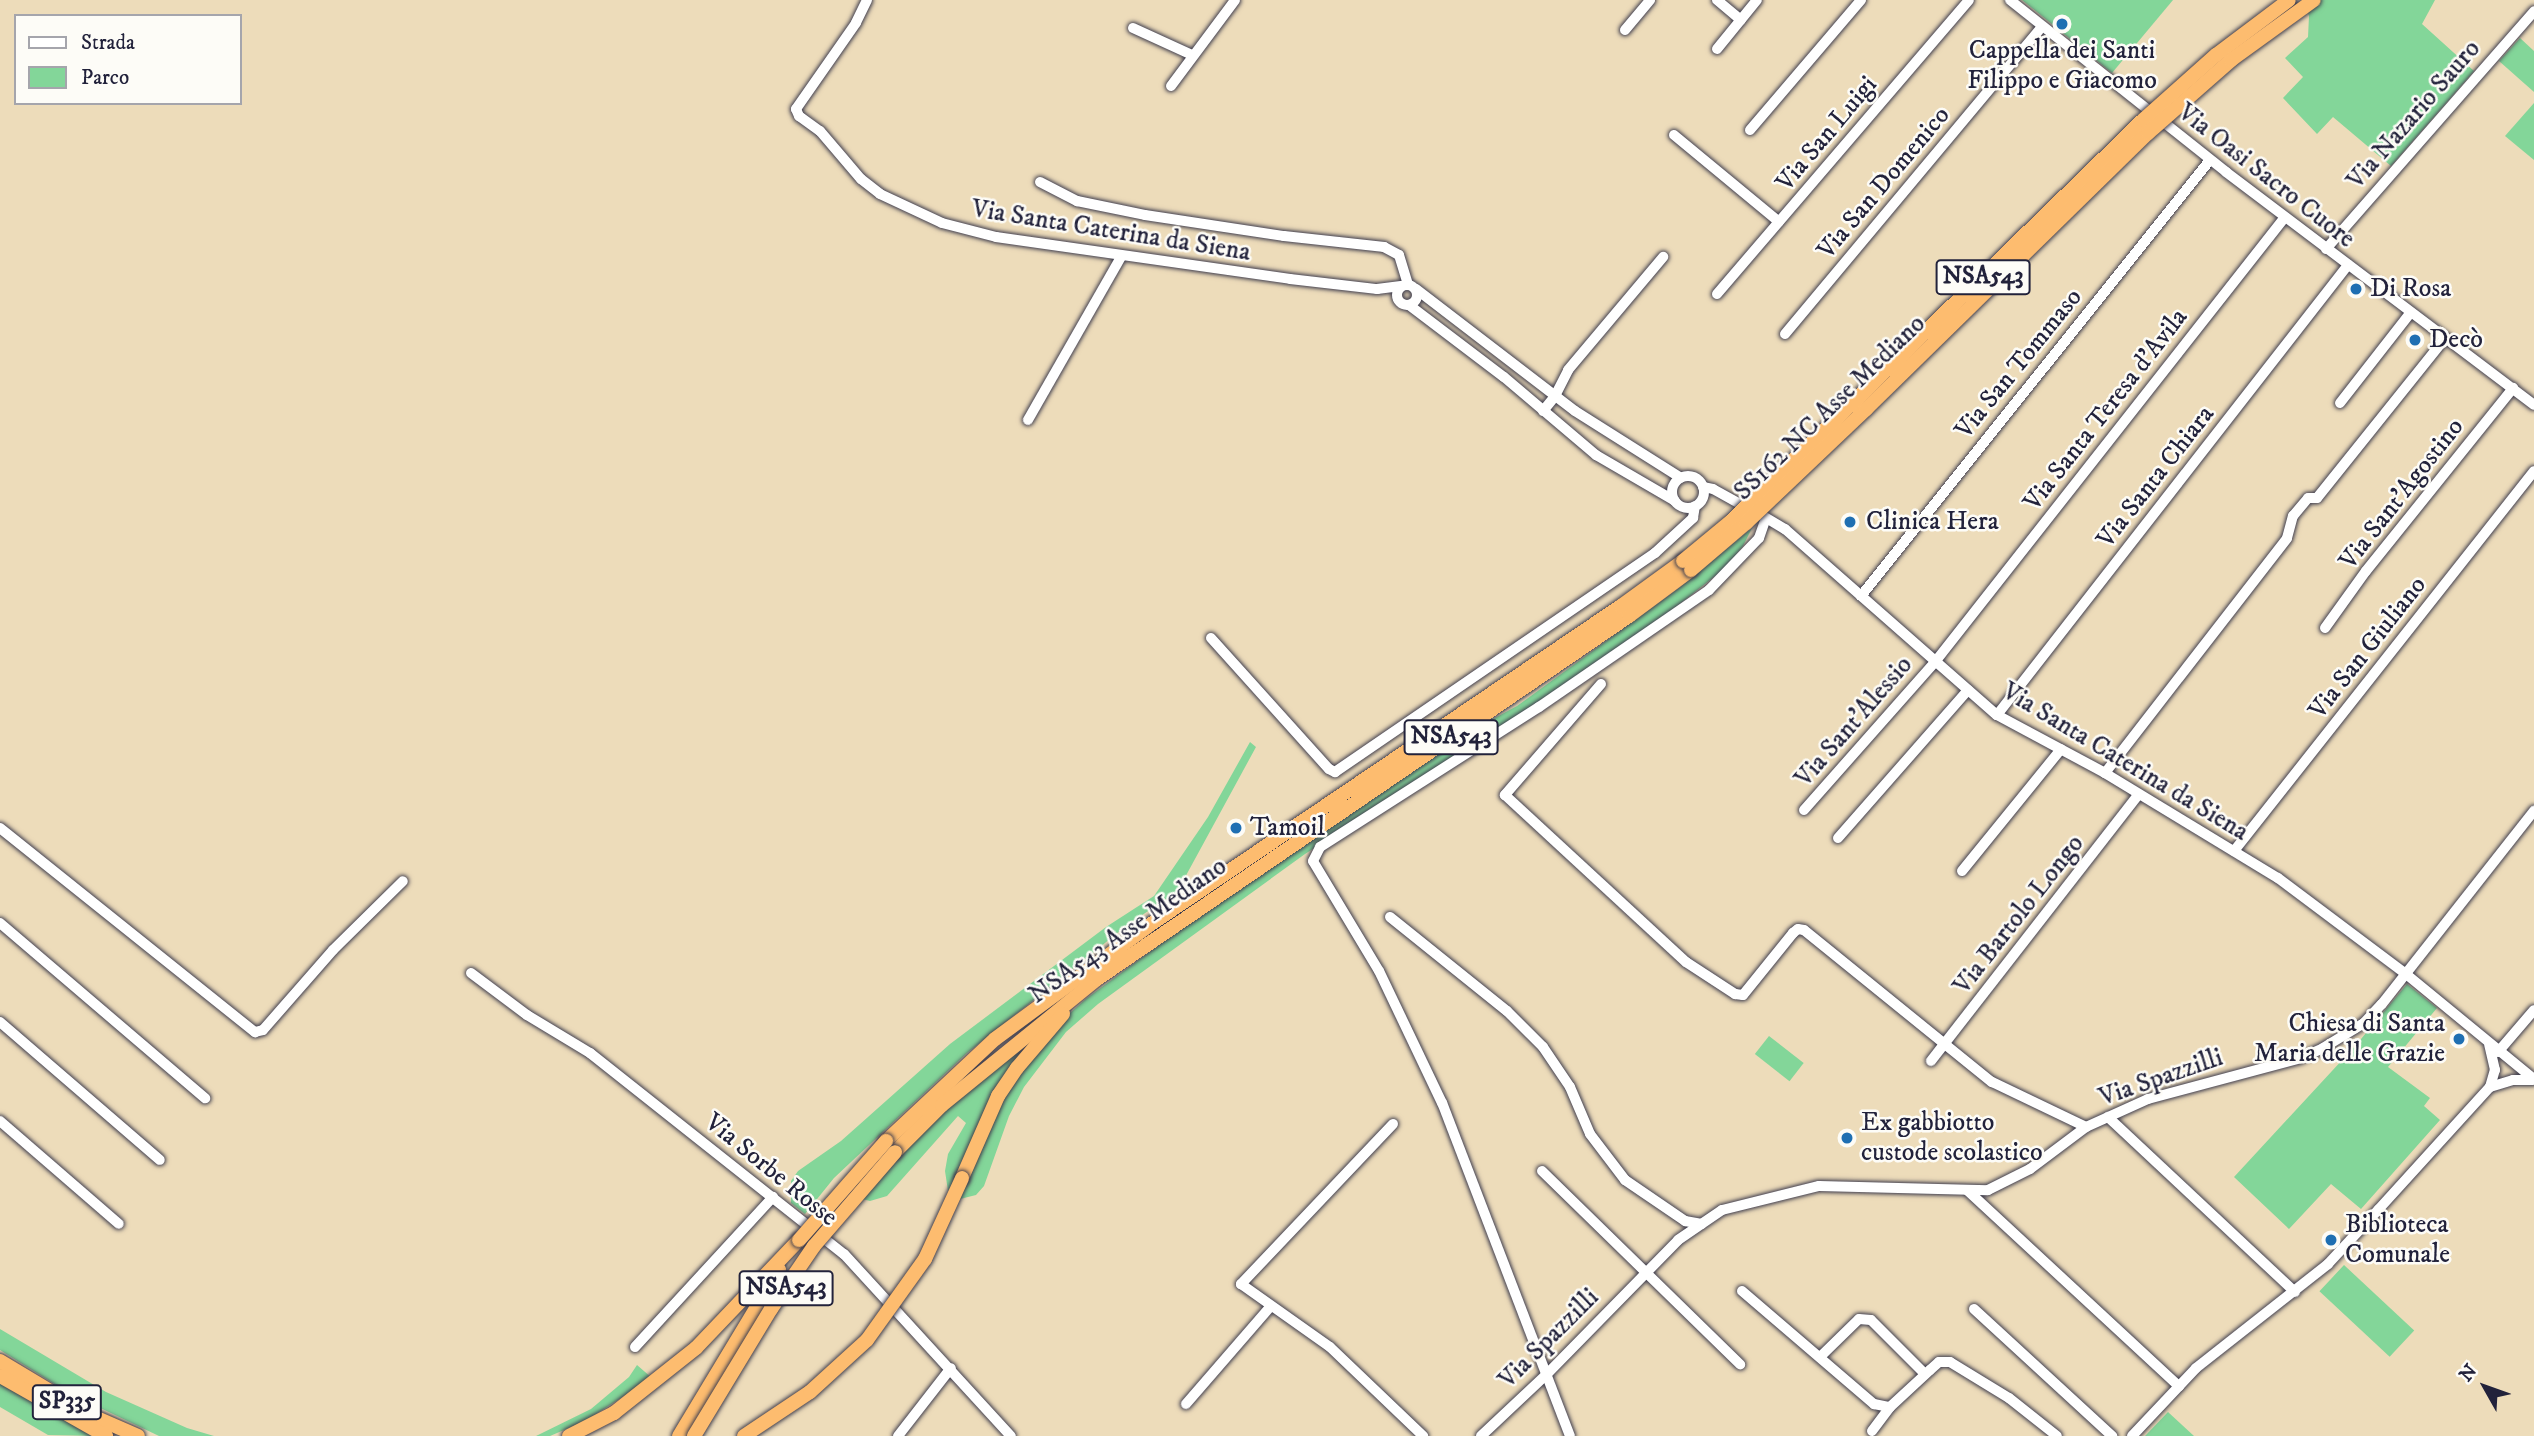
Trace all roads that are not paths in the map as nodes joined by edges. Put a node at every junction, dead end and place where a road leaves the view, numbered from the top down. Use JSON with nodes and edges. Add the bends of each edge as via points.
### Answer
{"nodes":[{"id":1,"x":867,"y":0,"type":"edge"},
{"id":2,"x":1235,"y":0,"type":"edge"},
{"id":3,"x":1650,"y":0,"type":"edge"},
{"id":4,"x":1717,"y":0,"type":"edge"},
{"id":5,"x":1757,"y":0,"type":"edge"},
{"id":6,"x":1861,"y":0,"type":"edge"},
{"id":7,"x":1969,"y":0,"type":"edge"},
{"id":8,"x":2010,"y":0,"type":"edge"},
{"id":9,"x":2289,"y":0,"type":"edge"},
{"id":10,"x":2314,"y":0,"type":"edge"},
{"id":11,"x":2534,"y":10,"type":"edge"},
{"id":12,"x":1741,"y":20,"type":"junction"},
{"id":13,"x":2042,"y":27,"type":"junction"},
{"id":14,"x":1133,"y":28,"type":"dead end"},
{"id":15,"x":1625,"y":30,"type":"dead end"},
{"id":16,"x":1717,"y":49,"type":"dead end"},
{"id":17,"x":1192,"y":55,"type":"junction"},
{"id":18,"x":1171,"y":86,"type":"dead end"},
{"id":19,"x":1750,"y":130,"type":"dead end"},
{"id":20,"x":1674,"y":135,"type":"dead end"},
{"id":21,"x":2210,"y":160,"type":"junction"},
{"id":22,"x":1040,"y":182,"type":"dead end"},
{"id":23,"x":2285,"y":217,"type":"junction"},
{"id":24,"x":1779,"y":222,"type":"junction"},
{"id":25,"x":2326,"y":249,"type":"junction"},
{"id":26,"x":1121,"y":257,"type":"junction"},
{"id":27,"x":1662,"y":257,"type":"dead end"},
{"id":28,"x":2348,"y":265,"type":"junction"},
{"id":29,"x":1408,"y":287,"type":"junction"},
{"id":30,"x":1377,"y":289,"type":"junction"},
{"id":31,"x":1717,"y":294,"type":"dead end"},
{"id":32,"x":1398,"y":299,"type":"junction"},
{"id":33,"x":1409,"y":305,"type":"junction"},
{"id":34,"x":2411,"y":312,"type":"junction"},
{"id":35,"x":1450,"y":316,"type":"junction"},
{"id":36,"x":1441,"y":329,"type":"junction"},
{"id":37,"x":1785,"y":334,"type":"dead end"},
{"id":38,"x":2445,"y":338,"type":"junction"},
{"id":39,"x":2513,"y":387,"type":"junction"},
{"id":40,"x":1555,"y":396,"type":"junction"},
{"id":41,"x":2340,"y":403,"type":"dead end"},
{"id":42,"x":2534,"y":405,"type":"edge"},
{"id":43,"x":1542,"y":411,"type":"junction"},
{"id":44,"x":1028,"y":420,"type":"dead end"},
{"id":45,"x":2534,"y":471,"type":"edge"},
{"id":46,"x":1681,"y":478,"type":"junction"},
{"id":47,"x":1703,"y":487,"type":"junction"},
{"id":48,"x":1723,"y":494,"type":"junction"},
{"id":49,"x":1703,"y":498,"type":"junction"},
{"id":50,"x":1675,"y":501,"type":"junction"},
{"id":51,"x":1695,"y":506,"type":"junction"},
{"id":52,"x":1766,"y":518,"type":"junction"},
{"id":53,"x":1687,"y":566,"type":"junction"},
{"id":54,"x":1861,"y":596,"type":"junction"},
{"id":55,"x":2325,"y":628,"type":"dead end"},
{"id":56,"x":1212,"y":638,"type":"dead end"},
{"id":57,"x":1935,"y":662,"type":"junction"},
{"id":58,"x":1601,"y":684,"type":"dead end"},
{"id":59,"x":1968,"y":690,"type":"junction"},
{"id":60,"x":1997,"y":715,"type":"junction"},
{"id":61,"x":2061,"y":748,"type":"junction"},
{"id":62,"x":2105,"y":773,"type":"junction"},
{"id":63,"x":2139,"y":794,"type":"junction"},
{"id":64,"x":1804,"y":810,"type":"dead end"},
{"id":65,"x":2534,"y":811,"type":"edge"},
{"id":66,"x":0,"y":828,"type":"edge"},
{"id":67,"x":1838,"y":838,"type":"dead end"},
{"id":68,"x":2234,"y":851,"type":"junction"},
{"id":69,"x":1962,"y":871,"type":"dead end"},
{"id":70,"x":403,"y":881,"type":"dead end"},
{"id":71,"x":1195,"y":894,"type":"joint"},
{"id":72,"x":1390,"y":917,"type":"dead end"},
{"id":73,"x":0,"y":923,"type":"edge"},
{"id":74,"x":471,"y":973,"type":"dead end"},
{"id":75,"x":2406,"y":974,"type":"junction"},
{"id":76,"x":1097,"y":979,"type":"junction"},
{"id":77,"x":2534,"y":1010,"type":"edge"},
{"id":78,"x":0,"y":1022,"type":"edge"},
{"id":79,"x":2487,"y":1042,"type":"junction"},
{"id":80,"x":1946,"y":1043,"type":"junction"},
{"id":81,"x":2498,"y":1052,"type":"junction"},
{"id":82,"x":1931,"y":1062,"type":"dead end"},
{"id":83,"x":2510,"y":1062,"type":"junction"},
{"id":84,"x":2534,"y":1080,"type":"edge"},
{"id":85,"x":2494,"y":1082,"type":"junction"},
{"id":86,"x":205,"y":1098,"type":"dead end"},
{"id":87,"x":2108,"y":1116,"type":"junction"},
{"id":88,"x":0,"y":1121,"type":"edge"},
{"id":89,"x":1393,"y":1124,"type":"dead end"},
{"id":90,"x":2086,"y":1127,"type":"junction"},
{"id":91,"x":890,"y":1146,"type":"junction"},
{"id":92,"x":160,"y":1160,"type":"dead end"},
{"id":93,"x":1542,"y":1171,"type":"dead end"},
{"id":94,"x":1967,"y":1190,"type":"junction"},
{"id":95,"x":773,"y":1197,"type":"junction"},
{"id":96,"x":119,"y":1224,"type":"dead end"},
{"id":97,"x":1702,"y":1224,"type":"junction"},
{"id":98,"x":799,"y":1240,"type":"junction"},
{"id":99,"x":1646,"y":1270,"type":"junction"},
{"id":100,"x":1742,"y":1291,"type":"dead end"},
{"id":101,"x":2295,"y":1292,"type":"junction"},
{"id":102,"x":1270,"y":1307,"type":"junction"},
{"id":103,"x":1975,"y":1309,"type":"dead end"},
{"id":104,"x":635,"y":1347,"type":"dead end"},
{"id":105,"x":1820,"y":1357,"type":"junction"},
{"id":106,"x":0,"y":1361,"type":"edge"},
{"id":107,"x":1740,"y":1364,"type":"dead end"},
{"id":108,"x":951,"y":1368,"type":"junction"},
{"id":109,"x":1547,"y":1374,"type":"junction"},
{"id":110,"x":1925,"y":1374,"type":"junction"},
{"id":111,"x":0,"y":1376,"type":"edge"},
{"id":112,"x":2179,"y":1386,"type":"junction"},
{"id":113,"x":1186,"y":1404,"type":"dead end"},
{"id":114,"x":1890,"y":1407,"type":"junction"},
{"id":115,"x":1872,"y":1431,"type":"dead end"},
{"id":116,"x":106,"y":1436,"type":"edge"},
{"id":117,"x":138,"y":1436,"type":"edge"},
{"id":118,"x":569,"y":1436,"type":"edge"},
{"id":119,"x":679,"y":1436,"type":"edge"},
{"id":120,"x":694,"y":1436,"type":"edge"},
{"id":121,"x":744,"y":1436,"type":"edge"},
{"id":122,"x":898,"y":1436,"type":"edge"},
{"id":123,"x":1011,"y":1436,"type":"edge"},
{"id":124,"x":1423,"y":1436,"type":"edge"},
{"id":125,"x":1480,"y":1436,"type":"edge"},
{"id":126,"x":1570,"y":1436,"type":"edge"},
{"id":127,"x":2057,"y":1436,"type":"edge"},
{"id":128,"x":2112,"y":1436,"type":"edge"},
{"id":129,"x":2132,"y":1436,"type":"edge"}],
"edges":[{"from":1,"to":26,"type":"street","name":"Via Santa Caterina da Siena","via":[[796,109],[871,188],[922,215],[968,231]]},
{"from":2,"to":17,"type":"street"},
{"from":3,"to":15,"type":"street"},
{"from":4,"to":12,"type":"street"},
{"from":5,"to":12,"type":"street"},
{"from":6,"to":19,"type":"street"},
{"from":7,"to":24,"type":"street","name":"Via San Luigi"},
{"from":8,"to":13,"type":"street","name":"Via Oasi Sacro Cuore"},
{"from":9,"to":53,"type":"highway","name":"NSA543 Asse Mediano","number":"NSA543","bridge":true,"via":[[2216,55],[2143,120]]},
{"from":10,"to":53,"type":"highway","name":"SS162 NC Asse Mediano","bridge":true,"via":[[2231,60],[2148,133],[1746,523]]},
{"from":11,"to":25,"type":"street","name":"Via Nazario Sauro"},
{"from":12,"to":16,"type":"street"},
{"from":13,"to":21,"type":"street","name":"Via Oasi Sacro Cuore"},
{"from":13,"to":37,"type":"street","name":"Via San Domenico"},
{"from":14,"to":17,"type":"street"},
{"from":17,"to":18,"type":"street"},
{"from":20,"to":24,"type":"street"},
{"from":21,"to":23,"type":"street","name":"Via Oasi Sacro Cuore"},
{"from":21,"to":54,"type":"street","name":"Via San Tommaso"},
{"from":22,"to":29,"type":"street","via":[[1077,201],[1145,215],[1384,247],[1399,255]]},
{"from":23,"to":25,"type":"street","name":"Via Oasi Sacro Cuore"},
{"from":23,"to":57,"type":"street","name":"Via Santa Teresa d'Avila"},
{"from":24,"to":31,"type":"street","name":"Via San Luigi"},
{"from":25,"to":28,"type":"street","name":"Via Oasi Sacro Cuore"},
{"from":26,"to":30,"type":"street","name":"Via Santa Caterina da Siena"},
{"from":26,"to":44,"type":"street"},
{"from":27,"to":40,"type":"street","via":[[1568,369]]},
{"from":28,"to":34,"type":"street","name":"Via Oasi Sacro Cuore"},
{"from":28,"to":60,"type":"street","name":"Via Santa Chiara"},
{"from":29,"to":30,"type":"street"},
{"from":29,"to":32,"type":"street"},
{"from":29,"to":33,"type":"street","via":[[1417,299]]},
{"from":29,"to":35,"type":"street"},
{"from":30,"to":32,"type":"street"},
{"from":32,"to":33,"type":"street"},
{"from":33,"to":36,"type":"street"},
{"from":34,"to":38,"type":"street","name":"Via Oasi Sacro Cuore"},
{"from":34,"to":41,"type":"street"},
{"from":35,"to":36,"type":"street"},
{"from":35,"to":40,"type":"street"},
{"from":36,"to":43,"type":"street"},
{"from":38,"to":39,"type":"street","name":"Via Oasi Sacro Cuore"},
{"from":38,"to":62,"type":"street","via":[[2318,498],[2308,498],[2293,516],[2287,538]]},
{"from":39,"to":42,"type":"street","name":"Via Oasi Sacro Cuore"},
{"from":39,"to":55,"type":"street","name":"Via Sant'Agostino"},
{"from":40,"to":43,"type":"street"},
{"from":40,"to":46,"type":"street"},
{"from":43,"to":50,"type":"street","via":[[1611,466]]},
{"from":45,"to":68,"type":"street","name":"Via San Giuliano"},
{"from":46,"to":47,"type":"street","via":[[1692,478]]},
{"from":46,"to":50,"type":"street","via":[[1672,486]]},
{"from":47,"to":48,"type":"street","name":"Via Santa Caterina da Siena"},
{"from":47,"to":49,"type":"street"},
{"from":48,"to":49,"type":"street"},
{"from":48,"to":52,"type":"street","name":"Via Santa Caterina da Siena"},
{"from":49,"to":51,"type":"street"},
{"from":50,"to":51,"type":"street","via":[[1684,507]]},
{"from":51,"to":56,"type":"street","via":[[1693,518],[1655,554],[1335,772]]},
{"from":52,"to":54,"type":"street","name":"Via Santa Caterina da Siena","via":[[1785,529]]},
{"from":52,"to":109,"type":"street","via":[[1759,538],[1709,590],[1539,707],[1320,847],[1313,861],[1401,1011],[1466,1163]]},
{"from":53,"to":71,"type":"highway","name":"SS162 NC Asse Mediano"},
{"from":53,"to":76,"type":"highway","name":"NSA543 Asse Mediano","number":"NSA543","via":[[1629,616]]},
{"from":54,"to":57,"type":"street","name":"Via Santa Caterina da Siena"},
{"from":57,"to":59,"type":"street","name":"Via Santa Caterina da Siena"},
{"from":57,"to":64,"type":"street","name":"Via Sant'Alessio"},
{"from":58,"to":80,"type":"street","via":[[1504,795],[1686,962],[1735,994],[1749,991],[1793,933],[1804,930]]},
{"from":59,"to":60,"type":"street","name":"Via Santa Caterina da Siena"},
{"from":59,"to":67,"type":"street"},
{"from":60,"to":61,"type":"street","name":"Via Santa Caterina da Siena"},
{"from":61,"to":62,"type":"street","name":"Via Santa Caterina da Siena"},
{"from":61,"to":69,"type":"street"},
{"from":62,"to":63,"type":"street","name":"Via Santa Caterina da Siena"},
{"from":63,"to":68,"type":"street","name":"Via Santa Caterina da Siena"},
{"from":63,"to":80,"type":"street","name":"Via Bartolo Longo"},
{"from":65,"to":75,"type":"street","name":"Via Spazzilli"},
{"from":66,"to":70,"type":"street","via":[[255,1032],[263,1030],[333,950]]},
{"from":68,"to":75,"type":"street","name":"Via Santa Caterina da Siena","via":[[2278,878]]},
{"from":71,"to":91,"type":"highway","name":"NSA543 Asse Mediano","number":"NSA543","via":[[995,1039]]},
{"from":72,"to":97,"type":"street","via":[[1507,1011],[1543,1047],[1570,1087],[1590,1134],[1625,1180],[1685,1221]]},
{"from":73,"to":86,"type":"street"},
{"from":74,"to":95,"type":"street","name":"Via Sorbe Rosse","via":[[527,1016],[590,1053]]},
{"from":75,"to":79,"type":"street","name":"Via Santa Caterina da Siena"},
{"from":75,"to":87,"type":"street","name":"Via Spazzilli","via":[[2364,1023],[2301,1058],[2148,1099]]},
{"from":76,"to":91,"type":"highway","name":"NSA543 Asse Mediano","number":"NSA543"},
{"from":76,"to":121,"type":"highway","number":"NSA543","bridge":true,"via":[[1017,1068],[992,1109],[925,1259],[867,1340],[810,1392]]},
{"from":77,"to":81,"type":"street"},
{"from":78,"to":92,"type":"street"},
{"from":79,"to":81,"type":"street","name":"Via Santa Caterina da Siena"},
{"from":79,"to":85,"type":"street"},
{"from":80,"to":82,"type":"street","name":"Via Bartolo Longo"},
{"from":80,"to":90,"type":"street","via":[[1992,1083]]},
{"from":81,"to":83,"type":"street","name":"Via Santa Caterina da Siena"},
{"from":83,"to":84,"type":"street","name":"Via Santa Caterina da Siena"},
{"from":83,"to":85,"type":"street","via":[[2502,1065]]},
{"from":84,"to":85,"type":"street"},
{"from":85,"to":101,"type":"street","via":[[2328,1264]]},
{"from":87,"to":90,"type":"street","name":"Via Spazzilli"},
{"from":87,"to":101,"type":"street"},
{"from":88,"to":96,"type":"street"},
{"from":89,"to":102,"type":"street","via":[[1241,1284]]},
{"from":90,"to":94,"type":"street","name":"Via Spazzilli","via":[[2030,1169],[1988,1190]]},
{"from":91,"to":98,"type":"highway","name":"NSA543 Asse Mediano","number":"NSA543","bridge":true},
{"from":91,"to":120,"type":"highway","name":"NSA543 Asse Mediano","number":"NSA543","bridge":true,"via":[[771,1309]]},
{"from":93,"to":99,"type":"street"},
{"from":94,"to":97,"type":"street","name":"Via Spazzilli","via":[[1819,1186],[1722,1210]]},
{"from":94,"to":112,"type":"street"},
{"from":95,"to":104,"type":"street"},
{"from":95,"to":108,"type":"street","name":"Via Sorbe Rosse","via":[[844,1254]]},
{"from":97,"to":99,"type":"street","name":"Via Spazzilli"},
{"from":98,"to":118,"type":"highway","number":"NSA543","via":[[696,1348],[614,1413]]},
{"from":98,"to":119,"type":"highway","name":"NSA543 Asse Mediano","number":"NSA543"},
{"from":99,"to":107,"type":"street"},
{"from":99,"to":109,"type":"street","name":"Via Spazzilli"},
{"from":100,"to":105,"type":"street"},
{"from":101,"to":112,"type":"street"},
{"from":102,"to":113,"type":"street"},
{"from":102,"to":124,"type":"street","via":[[1330,1347]]},
{"from":103,"to":128,"type":"street"},
{"from":105,"to":110,"type":"street","via":[[1859,1319],[1871,1321]]},
{"from":105,"to":114,"type":"street","via":[[1874,1404]]},
{"from":106,"to":117,"type":"highway","number":"SP335","via":[[92,1416]]},
{"from":108,"to":122,"type":"street"},
{"from":108,"to":123,"type":"street","name":"Via Sorbe Rosse"},
{"from":109,"to":125,"type":"street","name":"Via Spazzilli"},
{"from":109,"to":126,"type":"street"},
{"from":110,"to":114,"type":"street"},
{"from":110,"to":127,"type":"street","via":[[1939,1362],[1950,1362]]},
{"from":111,"to":116,"type":"highway","number":"SP335"},
{"from":112,"to":129,"type":"street"},
{"from":114,"to":115,"type":"street"}]}
